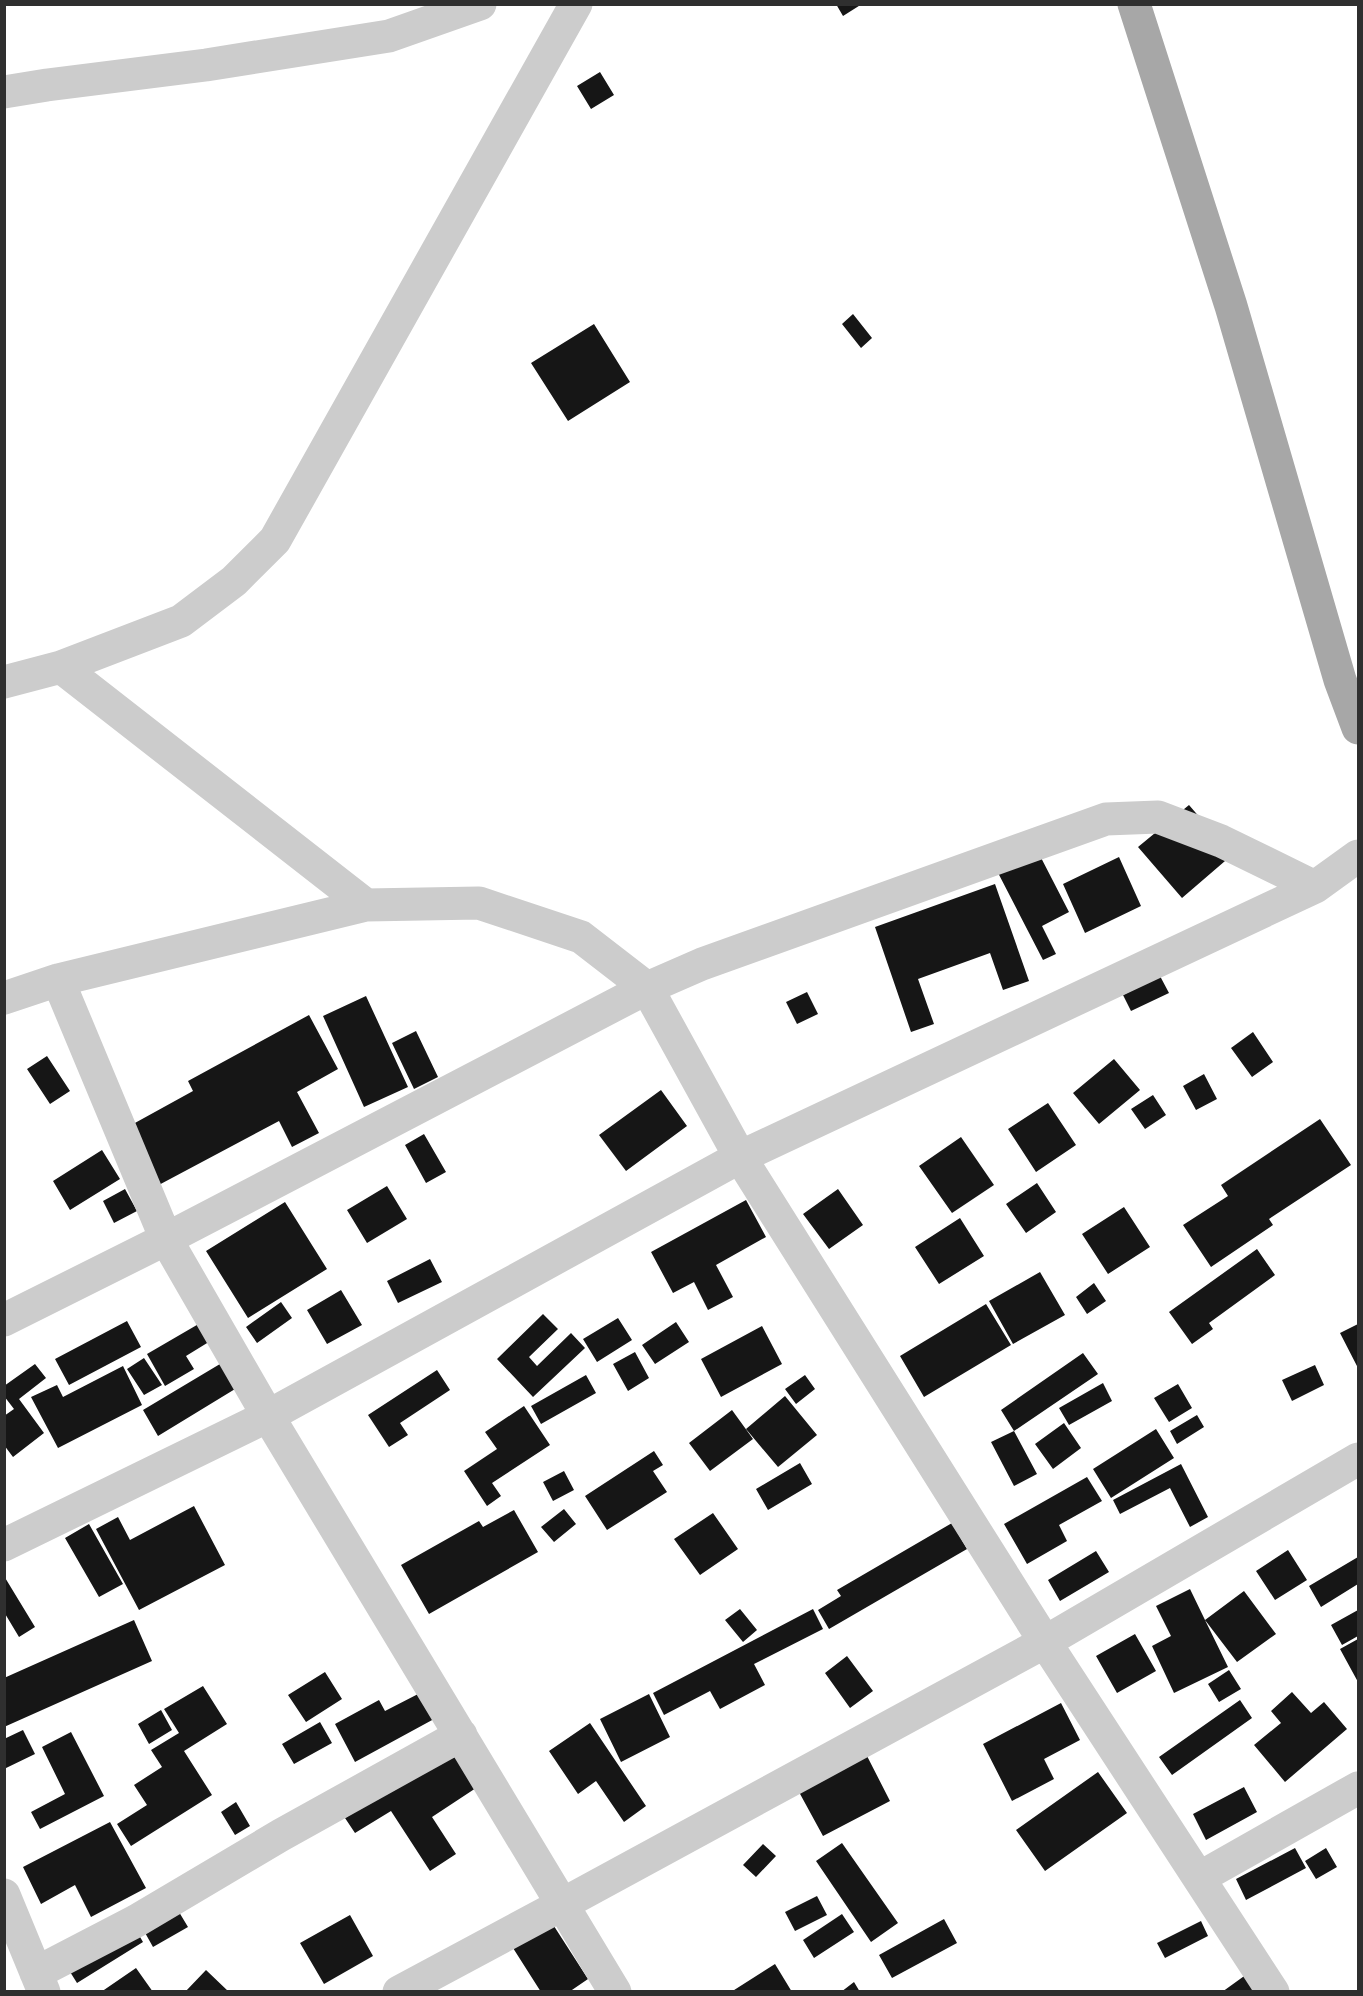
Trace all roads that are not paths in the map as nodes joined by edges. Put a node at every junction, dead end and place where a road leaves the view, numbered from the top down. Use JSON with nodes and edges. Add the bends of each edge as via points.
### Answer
{"nodes":[{"id":1,"x":480,"y":4,"type":"edge"},
{"id":2,"x":576,"y":4,"type":"edge"},
{"id":3,"x":1134,"y":4,"type":"edge"},
{"id":4,"x":4,"y":92,"type":"edge"},
{"id":5,"x":61,"y":667,"type":"junction"},
{"id":6,"x":4,"y":682,"type":"edge"},
{"id":7,"x":1359,"y":728,"type":"edge"},
{"id":8,"x":1359,"y":856,"type":"edge"},
{"id":9,"x":1315,"y":887,"type":"junction"},
{"id":10,"x":366,"y":904,"type":"junction"},
{"id":11,"x":58,"y":980,"type":"junction"},
{"id":12,"x":647,"y":988,"type":"junction"},
{"id":13,"x":4,"y":998,"type":"edge"},
{"id":14,"x":740,"y":1157,"type":"junction"},
{"id":15,"x":166,"y":1239,"type":"junction"},
{"id":16,"x":4,"y":1320,"type":"edge"},
{"id":17,"x":268,"y":1416,"type":"junction"},
{"id":18,"x":1359,"y":1459,"type":"edge"},
{"id":19,"x":4,"y":1545,"type":"edge"},
{"id":20,"x":1045,"y":1642,"type":"junction"},
{"id":21,"x":462,"y":1735,"type":"junction"},
{"id":22,"x":1359,"y":1788,"type":"edge"},
{"id":23,"x":1199,"y":1878,"type":"junction"},
{"id":24,"x":4,"y":1895,"type":"edge"},
{"id":25,"x":563,"y":1905,"type":"junction"},
{"id":26,"x":40,"y":1982,"type":"edge"},
{"id":27,"x":399,"y":1992,"type":"edge"},
{"id":28,"x":615,"y":1992,"type":"edge"},
{"id":29,"x":1273,"y":1992,"type":"edge"}],
"edges":[{"from":1,"to":4,"type":"street","via":[[389,36]]},
{"from":2,"to":5,"type":"street","via":[[275,540],[234,581],[181,621]]},
{"from":3,"to":7,"type":"main road","via":[[1231,306],[1340,680]]},
{"from":5,"to":6,"type":"street"},
{"from":5,"to":10,"type":"street"},
{"from":8,"to":9,"type":"street"},
{"from":9,"to":12,"type":"street","via":[[1221,841],[1158,817],[1106,819],[702,964]]},
{"from":9,"to":14,"type":"street"},
{"from":10,"to":11,"type":"street"},
{"from":10,"to":12,"type":"street","via":[[479,903],[581,938]]},
{"from":11,"to":13,"type":"street"},
{"from":11,"to":15,"type":"street"},
{"from":12,"to":14,"type":"street"},
{"from":12,"to":15,"type":"street"},
{"from":14,"to":17,"type":"street"},
{"from":14,"to":20,"type":"street"},
{"from":15,"to":16,"type":"street"},
{"from":15,"to":17,"type":"street"},
{"from":17,"to":19,"type":"street"},
{"from":17,"to":21,"type":"street"},
{"from":18,"to":20,"type":"street"},
{"from":20,"to":23,"type":"street"},
{"from":20,"to":25,"type":"street"},
{"from":21,"to":25,"type":"street"},
{"from":21,"to":26,"type":"street","via":[[281,1835]]},
{"from":22,"to":23,"type":"street"},
{"from":23,"to":29,"type":"street"},
{"from":24,"to":26,"type":"street"},
{"from":25,"to":27,"type":"street"},
{"from":25,"to":28,"type":"street"}]}
